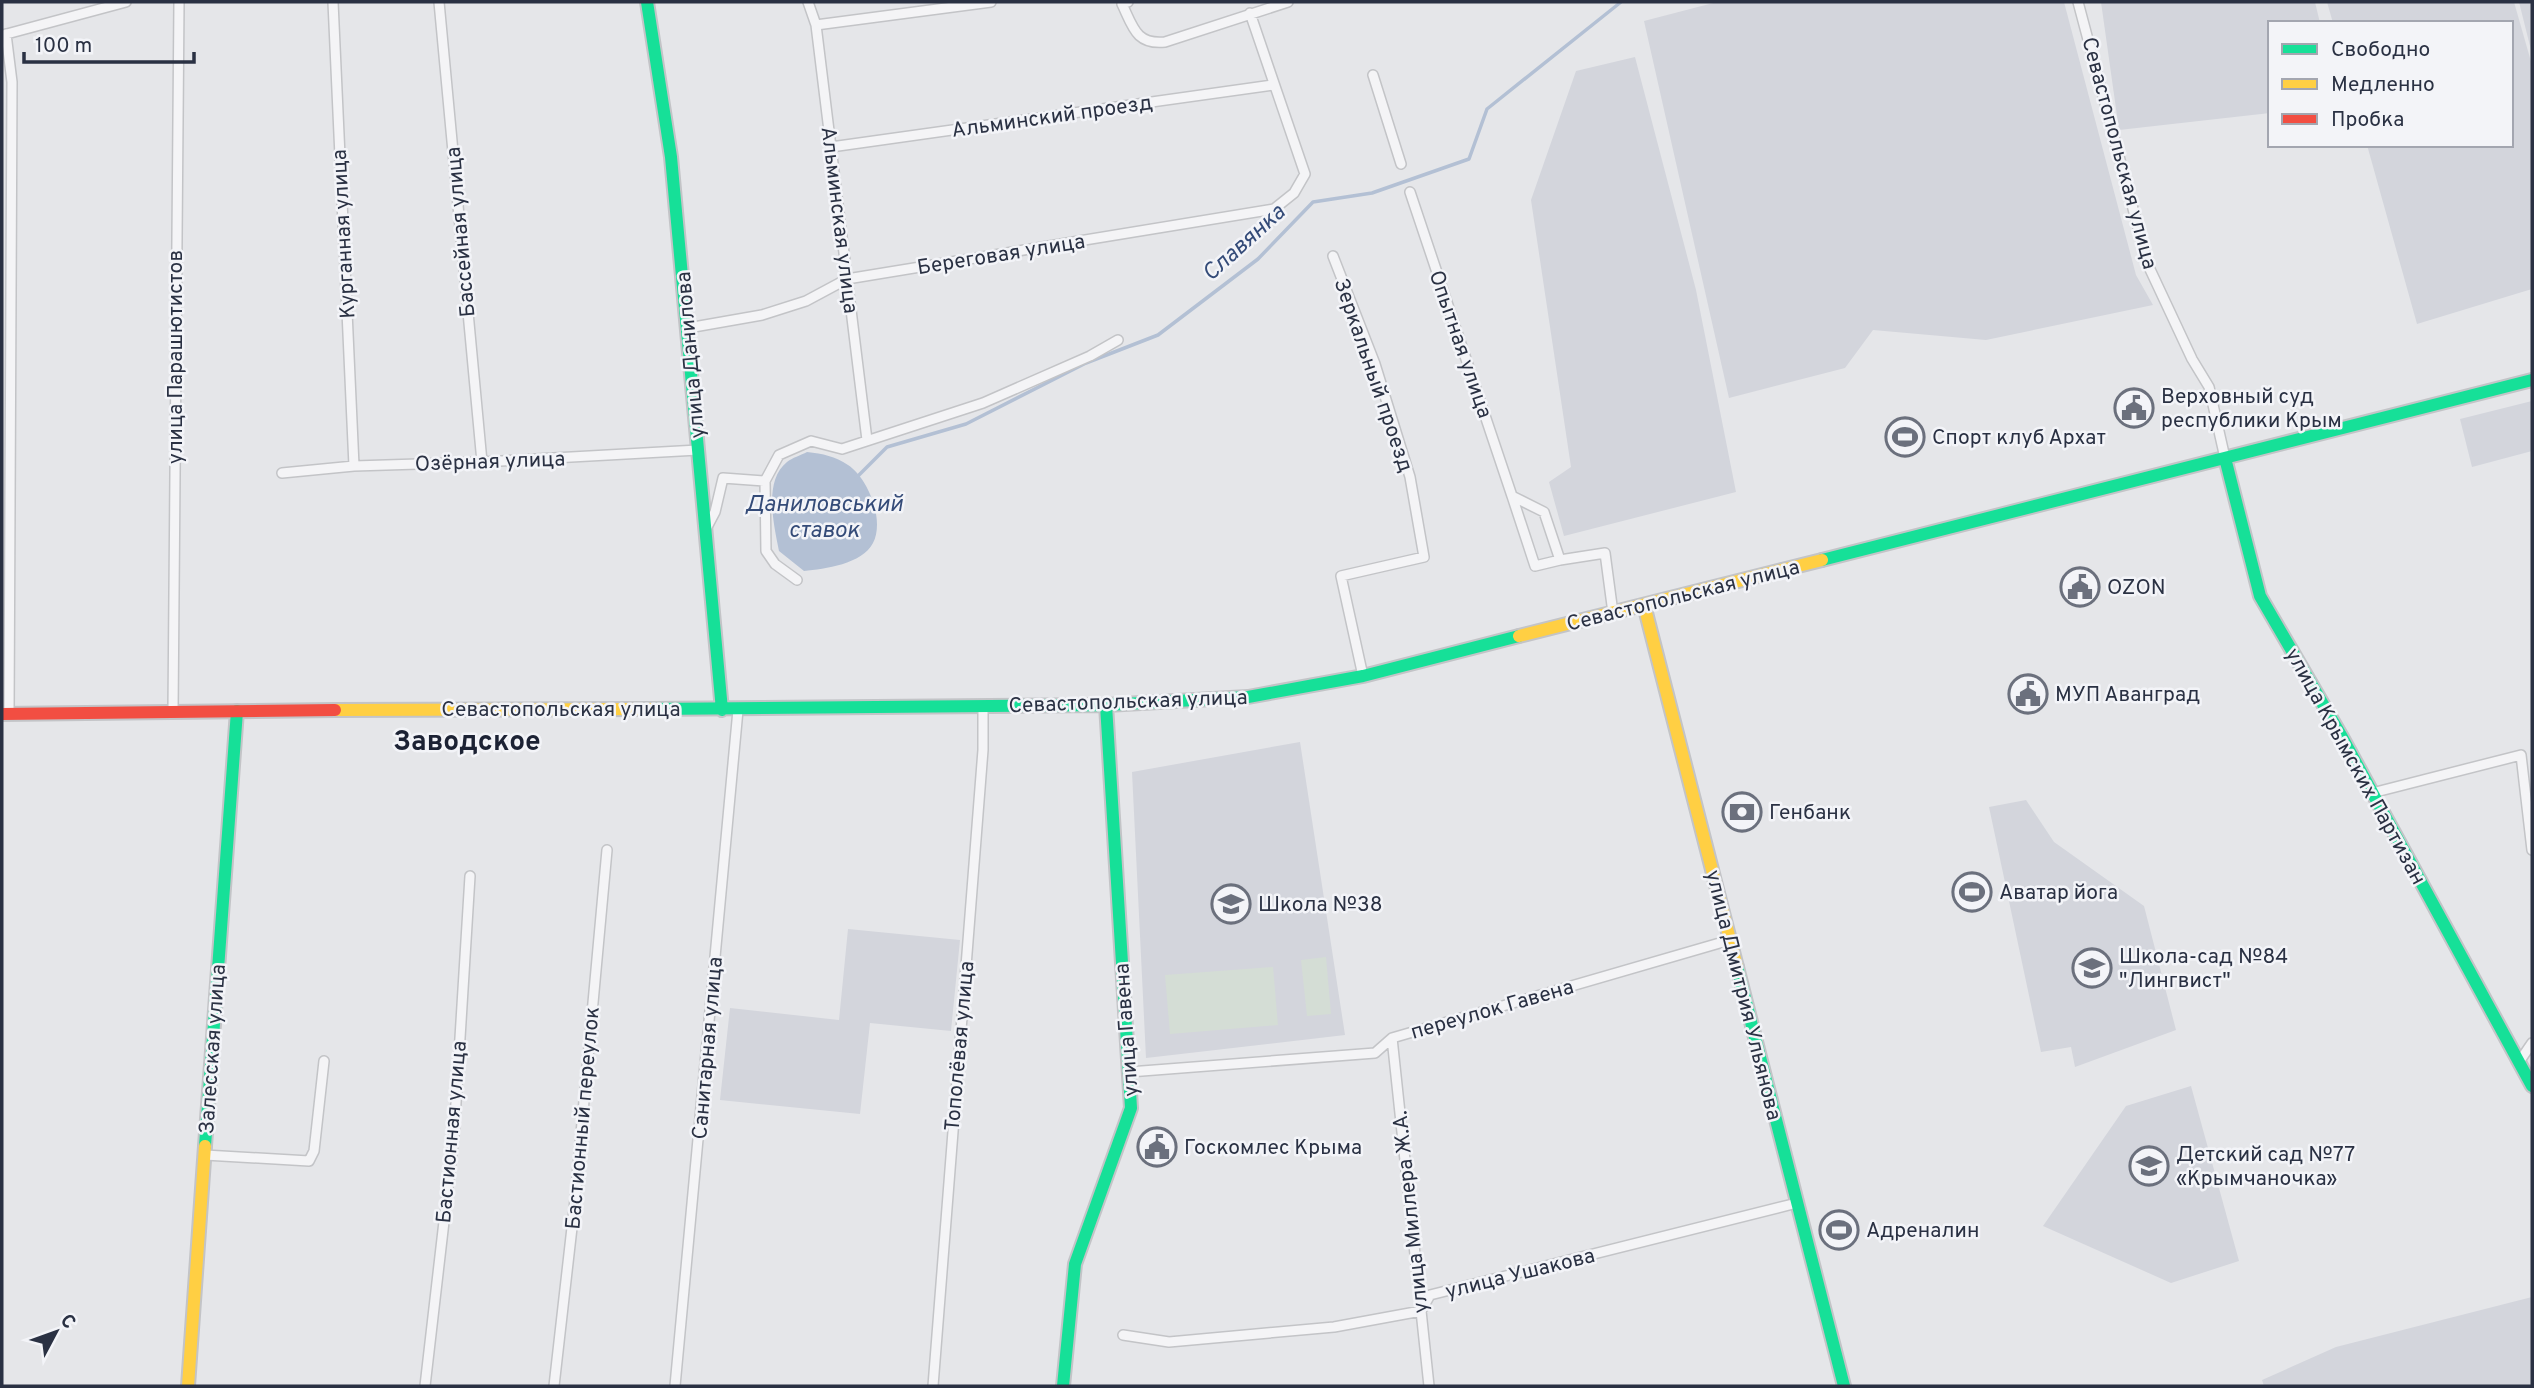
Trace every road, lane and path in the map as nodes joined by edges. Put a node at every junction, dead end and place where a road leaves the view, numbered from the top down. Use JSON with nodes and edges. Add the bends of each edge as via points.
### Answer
{"nodes":[{"id":1,"x":126,"y":2,"type":"edge"},
{"id":2,"x":179,"y":2,"type":"edge"},
{"id":3,"x":332,"y":2,"type":"edge"},
{"id":4,"x":439,"y":2,"type":"edge"},
{"id":5,"x":647,"y":2,"type":"edge"},
{"id":6,"x":808,"y":2,"type":"edge"},
{"id":7,"x":991,"y":2,"type":"edge"},
{"id":8,"x":1123,"y":2,"type":"edge"},
{"id":9,"x":1288,"y":2,"type":"edge"},
{"id":10,"x":2078,"y":2,"type":"edge"},
{"id":11,"x":1250,"y":13,"type":"junction"},
{"id":12,"x":816,"y":25,"type":"junction"},
{"id":13,"x":4,"y":34,"type":"edge"},
{"id":14,"x":1373,"y":75,"type":"dead end"},
{"id":15,"x":1273,"y":85,"type":"junction"},
{"id":16,"x":831,"y":147,"type":"junction"},
{"id":17,"x":1401,"y":164,"type":"dead end"},
{"id":18,"x":1410,"y":192,"type":"dead end"},
{"id":19,"x":1333,"y":256,"type":"dead end"},
{"id":20,"x":847,"y":279,"type":"junction"},
{"id":21,"x":688,"y":328,"type":"junction"},
{"id":22,"x":1118,"y":340,"type":"dead end"},
{"id":23,"x":2532,"y":380,"type":"edge"},
{"id":24,"x":867,"y":440,"type":"junction"},
{"id":25,"x":698,"y":450,"type":"junction"},
{"id":26,"x":2225,"y":458,"type":"junction"},
{"id":27,"x":482,"y":462,"type":"junction"},
{"id":28,"x":354,"y":466,"type":"junction"},
{"id":29,"x":282,"y":472,"type":"dead end"},
{"id":30,"x":765,"y":481,"type":"junction"},
{"id":31,"x":1512,"y":496,"type":"junction"},
{"id":32,"x":705,"y":530,"type":"junction"},
{"id":33,"x":1560,"y":560,"type":"junction"},
{"id":34,"x":797,"y":580,"type":"dead end"},
{"id":35,"x":1644,"y":605,"type":"junction"},
{"id":36,"x":1614,"y":612,"type":"junction"},
{"id":37,"x":1363,"y":676,"type":"junction"},
{"id":38,"x":1106,"y":705,"type":"junction"},
{"id":39,"x":983,"y":706,"type":"junction"},
{"id":40,"x":722,"y":710,"type":"junction"},
{"id":41,"x":738,"y":710,"type":"junction"},
{"id":42,"x":237,"y":711,"type":"junction"},
{"id":43,"x":173,"y":712,"type":"junction"},
{"id":44,"x":6,"y":714,"type":"edge"},
{"id":45,"x":2372,"y":793,"type":"junction"},
{"id":46,"x":607,"y":850,"type":"dead end"},
{"id":47,"x":2532,"y":850,"type":"edge"},
{"id":48,"x":470,"y":876,"type":"dead end"},
{"id":49,"x":1730,"y":940,"type":"junction"},
{"id":50,"x":1392,"y":1038,"type":"junction"},
{"id":51,"x":2532,"y":1043,"type":"edge"},
{"id":52,"x":324,"y":1061,"type":"dead end"},
{"id":53,"x":2519,"y":1062,"type":"junction"},
{"id":54,"x":1129,"y":1072,"type":"junction"},
{"id":55,"x":2532,"y":1086,"type":"edge"},
{"id":56,"x":205,"y":1155,"type":"junction"},
{"id":57,"x":1797,"y":1203,"type":"junction"},
{"id":58,"x":1421,"y":1311,"type":"junction"},
{"id":59,"x":1123,"y":1335,"type":"dead end"},
{"id":60,"x":188,"y":1386,"type":"edge"},
{"id":61,"x":425,"y":1386,"type":"edge"},
{"id":62,"x":554,"y":1386,"type":"edge"},
{"id":63,"x":676,"y":1386,"type":"edge"},
{"id":64,"x":933,"y":1386,"type":"edge"},
{"id":65,"x":1063,"y":1386,"type":"edge"},
{"id":66,"x":1429,"y":1386,"type":"edge"},
{"id":67,"x":1844,"y":1386,"type":"edge"}],
"edges":[{"from":1,"to":13,"type":"street"},
{"from":2,"to":43,"type":"street","name":"улица Парашютистов"},
{"from":3,"to":28,"type":"street","name":"Курганная улица"},
{"from":4,"to":27,"type":"street","name":"Бассейная улица"},
{"from":5,"to":21,"type":"main road","name":"улица Данилова","via":[[671,157]]},
{"from":6,"to":12,"type":"street","name":"Альминская улица"},
{"from":7,"to":12,"type":"street"},
{"from":8,"to":11,"type":"street","via":[[1132,26],[1143,41],[1153,43]]},
{"from":9,"to":11,"type":"street"},
{"from":10,"to":26,"type":"street","name":"Севастопольская улица","via":[[2148,265],[2209,387]]},
{"from":11,"to":15,"type":"street"},
{"from":12,"to":16,"type":"street","name":"Альминская улица"},
{"from":13,"to":44,"type":"street","via":[[12,82]]},
{"from":14,"to":17,"type":"street"},
{"from":15,"to":16,"type":"street","name":"Альминский проезд"},
{"from":15,"to":20,"type":"street","name":"Береговая улица","via":[[1305,174],[1294,193],[1274,209]]},
{"from":16,"to":20,"type":"street","name":"Альминская улица"},
{"from":18,"to":31,"type":"street","name":"Опытная улица"},
{"from":19,"to":37,"type":"street","name":"Зеркальный проезд","via":[[1410,477],[1424,558],[1341,576]]},
{"from":20,"to":21,"type":"street","name":"Береговая улица","via":[[806,301],[762,315]]},
{"from":20,"to":24,"type":"street","name":"Альминская улица"},
{"from":21,"to":25,"type":"main road","name":"улица Данилова"},
{"from":22,"to":24,"type":"street","via":[[983,402]]},
{"from":23,"to":26,"type":"main road","name":"Севастопольская улица"},
{"from":24,"to":30,"type":"street","via":[[842,449],[811,441],[779,455]]},
{"from":25,"to":27,"type":"street","name":"Озёрная улица"},
{"from":25,"to":32,"type":"main road","name":"улица Данилова"},
{"from":26,"to":35,"type":"main road","name":"Севастопольская улица"},
{"from":26,"to":45,"type":"main road","name":"улица Крымских Партизан","via":[[2260,596]]},
{"from":27,"to":28,"type":"street","name":"Озёрная улица"},
{"from":28,"to":29,"type":"street","name":"Озёрная улица"},
{"from":30,"to":32,"type":"street","via":[[723,478],[715,512]]},
{"from":30,"to":34,"type":"street","via":[[766,551]]},
{"from":31,"to":33,"type":"street","via":[[1544,512]]},
{"from":31,"to":33,"type":"street","name":"Опытная улица","via":[[1535,566]]},
{"from":32,"to":40,"type":"main road","name":"улица Данилова"},
{"from":33,"to":36,"type":"street","name":"Опытная улица","via":[[1605,553]]},
{"from":35,"to":36,"type":"main road","name":"Севастопольская улица"},
{"from":35,"to":49,"type":"main road","name":"улица Дмитрия Ульянова"},
{"from":36,"to":37,"type":"main road","name":"Севастопольская улица"},
{"from":37,"to":38,"type":"main road","name":"Севастопольская улица","via":[[1248,697]]},
{"from":38,"to":39,"type":"main road","name":"Севастопольская улица"},
{"from":38,"to":54,"type":"main road","name":"улица Гавена"},
{"from":39,"to":41,"type":"main road","name":"Севастопольская улица"},
{"from":39,"to":64,"type":"street","name":"Тополёвая улица"},
{"from":40,"to":41,"type":"main road","name":"Севастопольская улица"},
{"from":40,"to":42,"type":"main road","name":"Севастопольская улица"},
{"from":41,"to":63,"type":"street","name":"Санитарная улица"},
{"from":42,"to":43,"type":"main road","name":"Севастопольская улица"},
{"from":42,"to":56,"type":"main road","name":"Залесская улица"},
{"from":43,"to":44,"type":"main road","name":"Севастопольская улица"},
{"from":45,"to":47,"type":"street","via":[[2521,755]]},
{"from":45,"to":53,"type":"main road","name":"улица Крымских Партизан"},
{"from":46,"to":62,"type":"street","name":"Бастионный переулок","via":[[575,1210]]},
{"from":48,"to":61,"type":"street","name":"Бастионная улица","via":[[454,1135]]},
{"from":49,"to":50,"type":"street","name":"переулок Гавена"},
{"from":49,"to":57,"type":"main road","name":"улица Дмитрия Ульянова"},
{"from":50,"to":54,"type":"street","name":"переулок Гавена","via":[[1375,1053]]},
{"from":50,"to":58,"type":"street","name":"улица Миллера Ж.А."},
{"from":51,"to":53,"type":"street"},
{"from":52,"to":56,"type":"street","via":[[309,1161]]},
{"from":53,"to":55,"type":"main road","name":"улица Крымских Партизан"},
{"from":54,"to":65,"type":"main road","name":"улица Гавена","via":[[1131,1108],[1075,1264]]},
{"from":56,"to":60,"type":"main road","name":"Залесская улица"},
{"from":57,"to":58,"type":"street","name":"улица Ушакова","via":[[1430,1295]]},
{"from":57,"to":67,"type":"main road","name":"улица Дмитрия Ульянова"},
{"from":58,"to":59,"type":"street","name":"улица Ушакова","via":[[1334,1327],[1169,1342]]},
{"from":58,"to":66,"type":"street","name":"улица Миллера Ж.А."}]}
